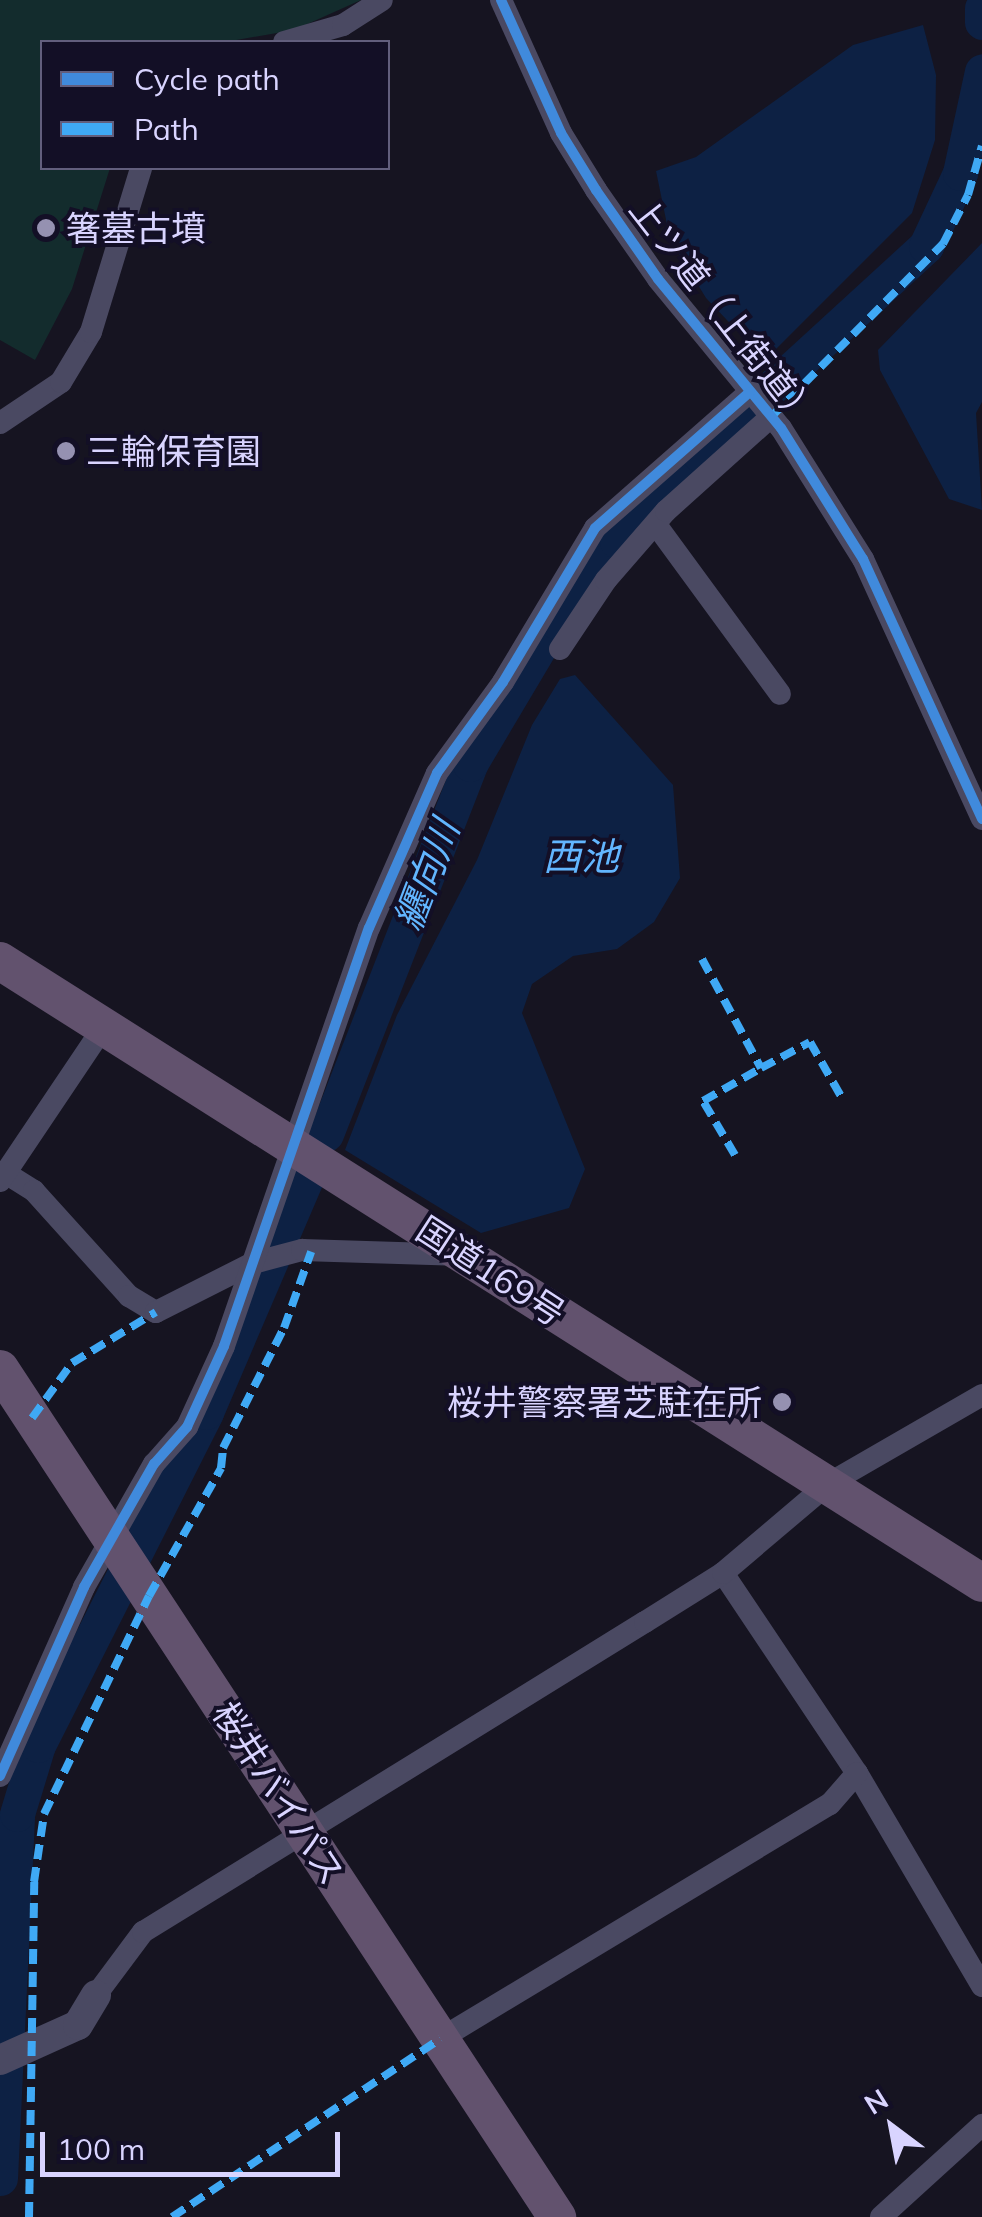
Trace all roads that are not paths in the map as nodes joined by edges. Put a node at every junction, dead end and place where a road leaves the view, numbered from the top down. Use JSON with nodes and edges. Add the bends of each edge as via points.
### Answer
{"nodes":[{"id":1,"x":382,"y":0,"type":"edge"},
{"id":2,"x":501,"y":0,"type":"edge"},
{"id":3,"x":291,"y":40,"type":"edge"},
{"id":4,"x":140,"y":170,"type":"edge"},
{"id":5,"x":761,"y":404,"type":"junction"},
{"id":6,"x":0,"y":423,"type":"edge"},
{"id":7,"x":658,"y":526,"type":"junction"},
{"id":8,"x":560,"y":649,"type":"dead end"},
{"id":9,"x":780,"y":694,"type":"dead end"},
{"id":10,"x":982,"y":819,"type":"edge"},
{"id":11,"x":0,"y":961,"type":"edge"},
{"id":12,"x":106,"y":1023,"type":"junction"},
{"id":13,"x":291,"y":1144,"type":"junction"},
{"id":14,"x":3,"y":1178,"type":"edge"},
{"id":15,"x":465,"y":1255,"type":"junction"},
{"id":16,"x":256,"y":1262,"type":"junction"},
{"id":17,"x":0,"y":1369,"type":"edge"},
{"id":18,"x":982,"y":1395,"type":"edge"},
{"id":19,"x":828,"y":1484,"type":"junction"},
{"id":20,"x":115,"y":1544,"type":"junction"},
{"id":21,"x":723,"y":1573,"type":"junction"},
{"id":22,"x":982,"y":1583,"type":"edge"},
{"id":23,"x":857,"y":1773,"type":"junction"},
{"id":24,"x":0,"y":1776,"type":"edge"},
{"id":25,"x":304,"y":1830,"type":"junction"},
{"id":26,"x":982,"y":1986,"type":"edge"},
{"id":27,"x":96,"y":1995,"type":"joint"},
{"id":28,"x":440,"y":2039,"type":"junction"},
{"id":29,"x":13,"y":2054,"type":"edge"},
{"id":30,"x":982,"y":2125,"type":"edge"},
{"id":31,"x":558,"y":2217,"type":"edge"},
{"id":32,"x":881,"y":2217,"type":"edge"}],
"edges":[{"from":1,"to":3,"type":"street","via":[[343,24]]},
{"from":2,"to":5,"type":"street","name":"上ツ道（上街道）","via":[[561,134],[596,190]]},
{"from":4,"to":6,"type":"street","via":[[91,332],[61,382]]},
{"from":5,"to":7,"type":"street"},
{"from":5,"to":10,"type":"street","name":"上ツ道（上街道）","via":[[864,559]]},
{"from":5,"to":13,"type":"street","via":[[596,528],[503,682],[438,773],[369,928]]},
{"from":7,"to":8,"type":"street","via":[[606,580]]},
{"from":7,"to":9,"type":"street"},
{"from":11,"to":12,"type":"highway","name":"国道169号"},
{"from":12,"to":13,"type":"highway","name":"国道169号"},
{"from":12,"to":14,"type":"street"},
{"from":13,"to":15,"type":"highway","name":"国道169号"},
{"from":13,"to":16,"type":"street"},
{"from":14,"to":16,"type":"street","via":[[34,1191],[144,1309],[156,1312]]},
{"from":15,"to":16,"type":"street","via":[[302,1250]]},
{"from":15,"to":19,"type":"highway","name":"国道169号"},
{"from":16,"to":20,"type":"street","via":[[187,1426],[154,1464]]},
{"from":17,"to":20,"type":"highway","name":"桜井バイパス"},
{"from":18,"to":19,"type":"street"},
{"from":19,"to":21,"type":"street"},
{"from":19,"to":22,"type":"highway","name":"国道169号"},
{"from":20,"to":24,"type":"street"},
{"from":20,"to":25,"type":"highway","name":"桜井バイパス"},
{"from":21,"to":23,"type":"street"},
{"from":21,"to":25,"type":"street"},
{"from":23,"to":26,"type":"street"},
{"from":23,"to":28,"type":"street","via":[[830,1804]]},
{"from":25,"to":27,"type":"street","via":[[143,1932]]},
{"from":25,"to":28,"type":"highway","name":"桜井バイパス"},
{"from":27,"to":29,"type":"street","via":[[78,2024]]},
{"from":28,"to":31,"type":"highway","name":"桜井バイパス"},
{"from":30,"to":32,"type":"street"}]}
